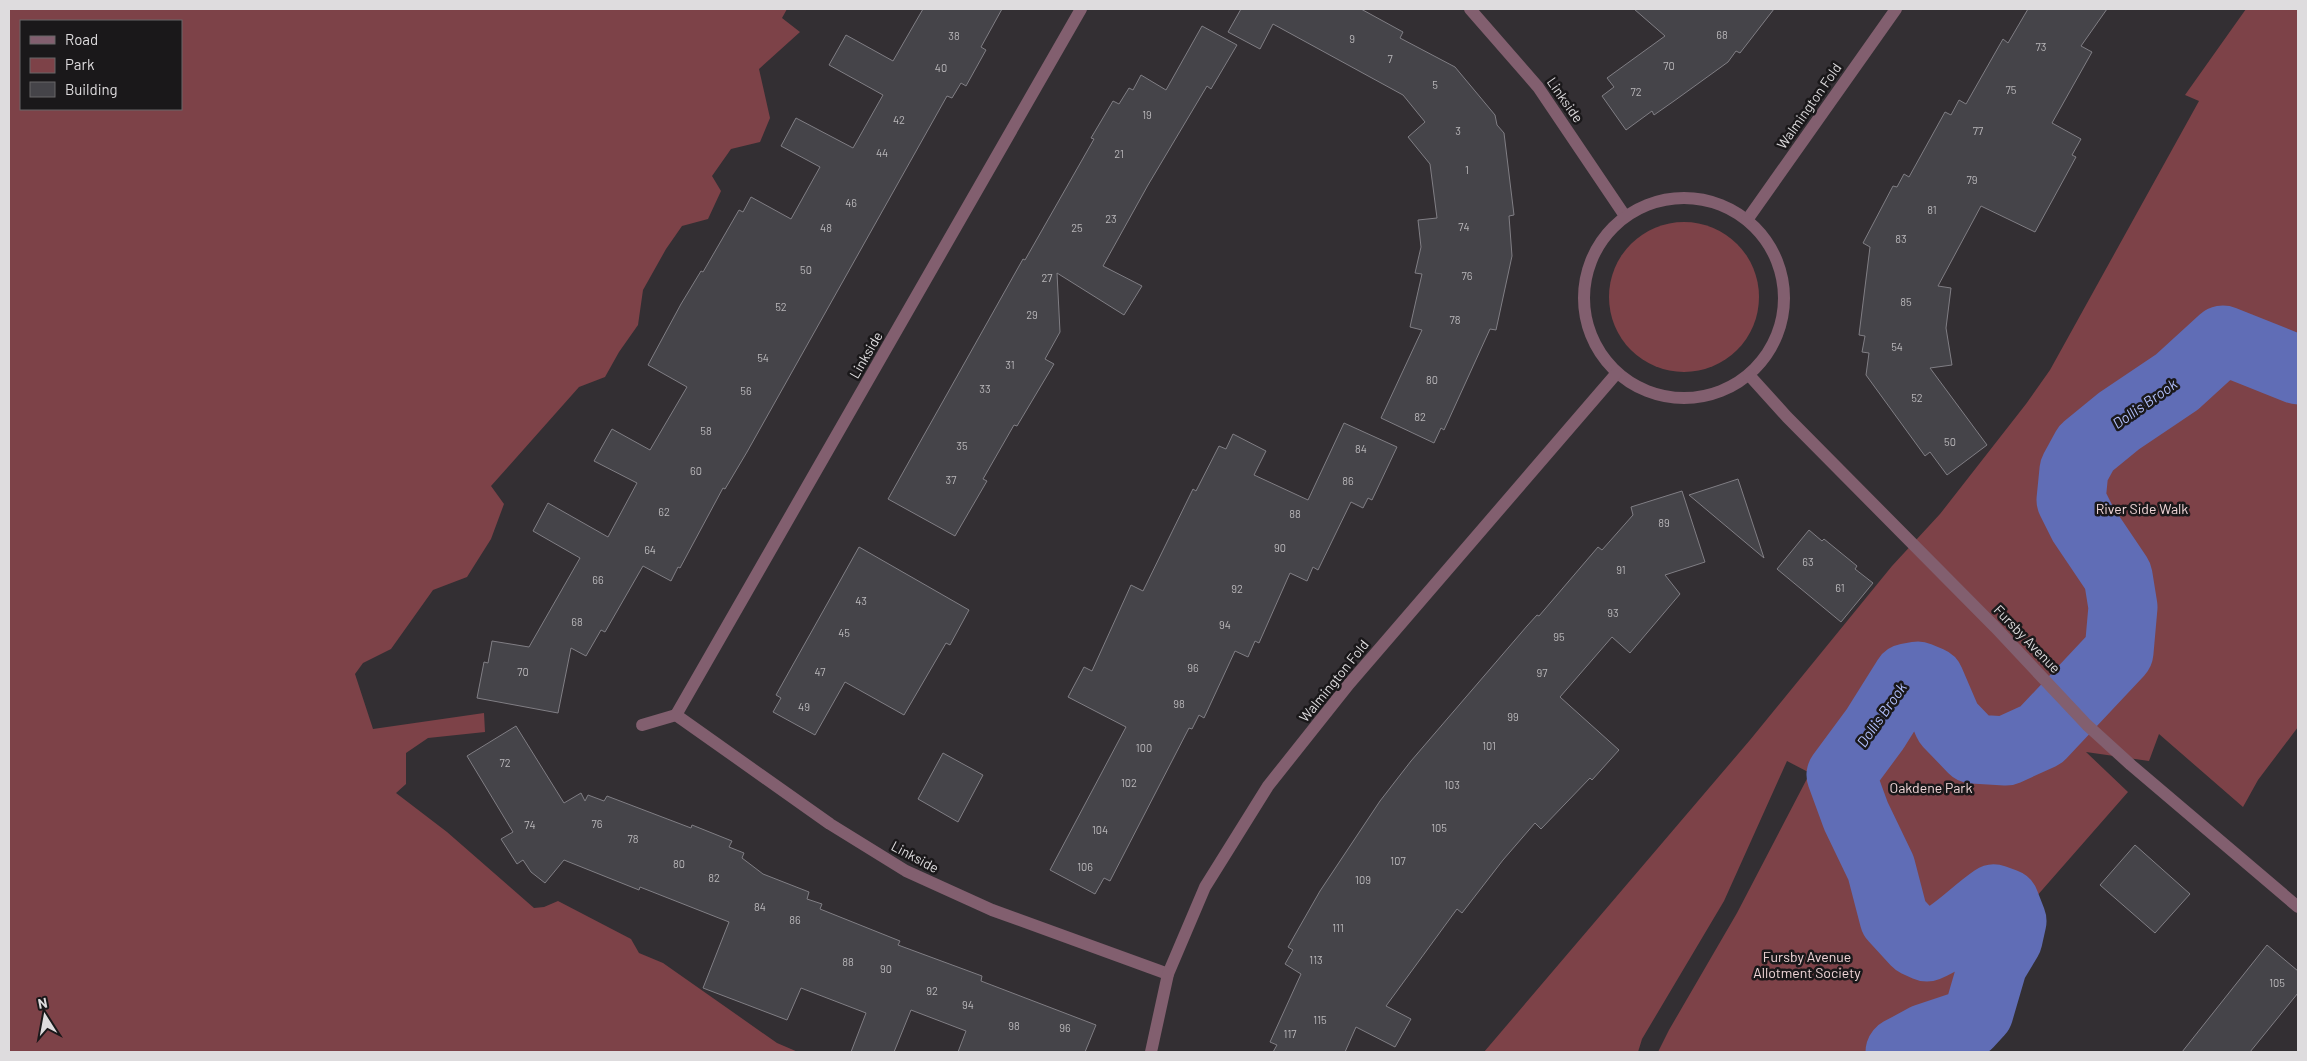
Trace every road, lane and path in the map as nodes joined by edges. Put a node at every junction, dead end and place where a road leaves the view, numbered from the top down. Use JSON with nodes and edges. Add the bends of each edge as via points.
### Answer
{"nodes":[{"id":1,"x":1081,"y":9,"type":"edge"},
{"id":2,"x":1470,"y":9,"type":"edge"},
{"id":3,"x":1896,"y":9,"type":"edge"},
{"id":4,"x":1625,"y":216,"type":"junction"},
{"id":5,"x":1747,"y":220,"type":"junction"},
{"id":6,"x":1616,"y":374,"type":"junction"},
{"id":7,"x":1749,"y":375,"type":"junction"},
{"id":8,"x":676,"y":715,"type":"junction"},
{"id":9,"x":642,"y":725,"type":"dead end"},
{"id":10,"x":2298,"y":907,"type":"edge"},
{"id":11,"x":1168,"y":974,"type":"junction"},
{"id":12,"x":1151,"y":1052,"type":"edge"}],
"edges":[{"from":1,"to":8,"type":"street","name":"Linkside"},
{"from":2,"to":4,"type":"street","name":"Linkside","via":[[1538,87]]},
{"from":3,"to":5,"type":"street","name":"Walmington Fold"},
{"from":4,"to":5,"type":"street","via":[[1654,202],[1687,198],[1719,204]]},
{"from":4,"to":6,"type":"street","via":[[1603,237],[1589,263],[1583,292],[1585,323],[1597,350]]},
{"from":5,"to":7,"type":"street","via":[[1767,242],[1780,268],[1785,297],[1781,326],[1768,353]]},
{"from":6,"to":7,"type":"street","via":[[1640,389],[1668,398],[1697,398],[1725,390]]},
{"from":6,"to":11,"type":"street","name":"Walmington Fold","via":[[1349,684],[1268,786],[1205,888]]},
{"from":7,"to":10,"type":"street","name":"Fursby Avenue","via":[[2087,725]]},
{"from":8,"to":9,"type":"street"},
{"from":8,"to":11,"type":"street","name":"Linkside","via":[[830,824],[906,871],[992,910]]},
{"from":11,"to":12,"type":"street","name":"Walmington Fold"}]}
